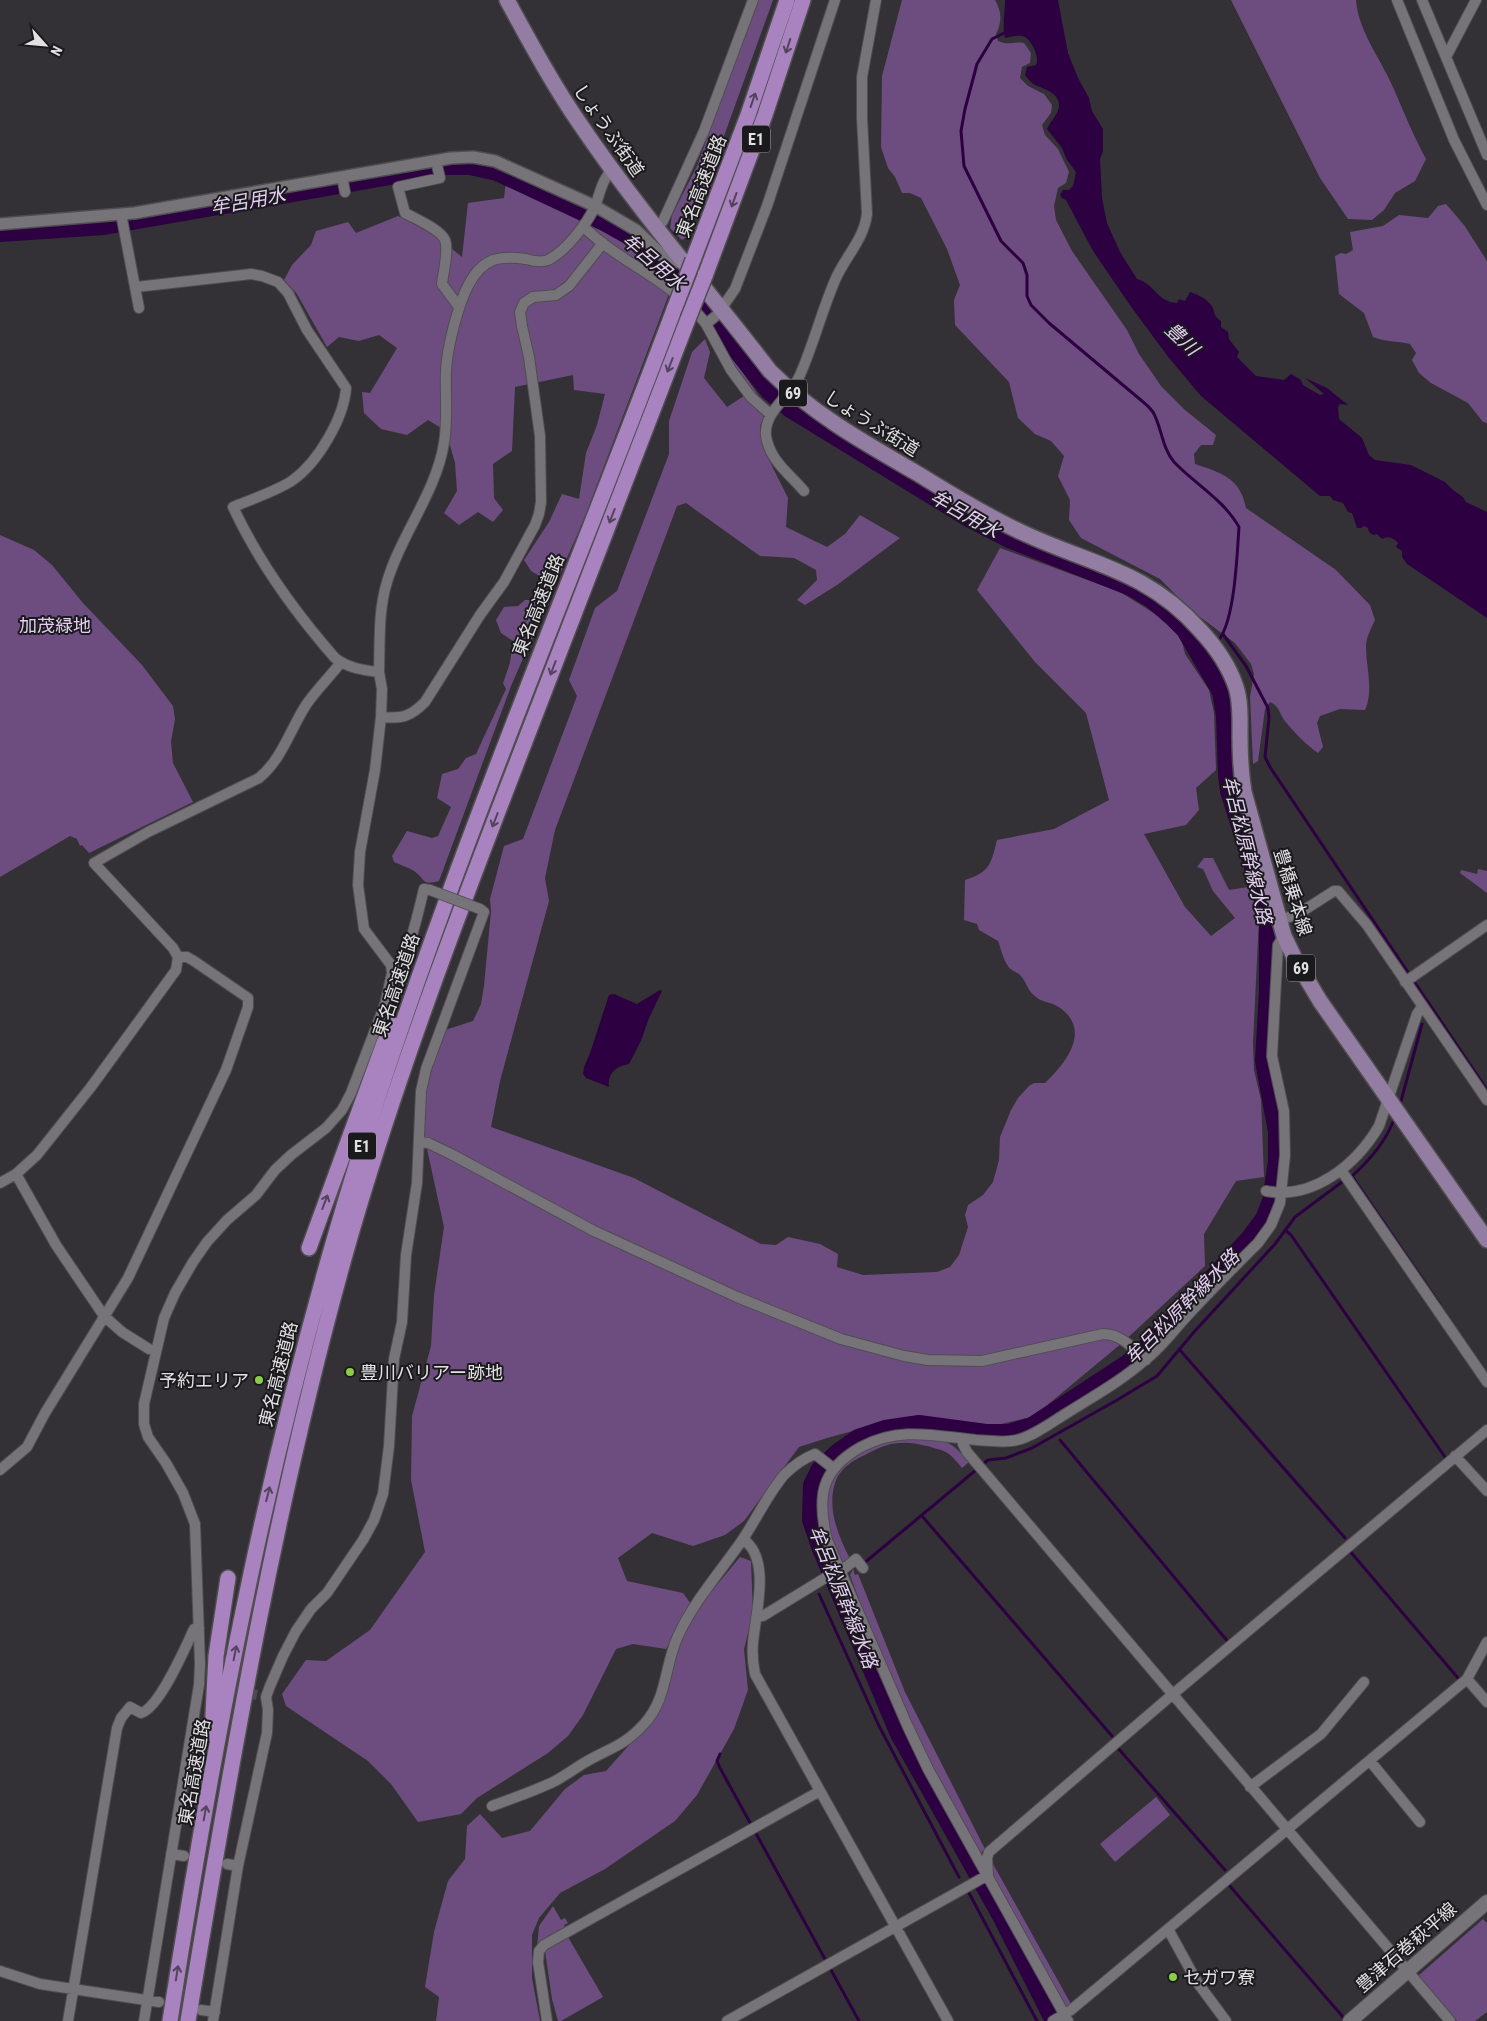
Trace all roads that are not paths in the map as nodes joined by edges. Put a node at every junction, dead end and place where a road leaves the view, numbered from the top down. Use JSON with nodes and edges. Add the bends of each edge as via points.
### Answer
{"nodes":[{"id":1,"x":507,"y":0,"type":"edge"},
{"id":2,"x":753,"y":0,"type":"edge"},
{"id":3,"x":786,"y":0,"type":"edge"},
{"id":4,"x":803,"y":0,"type":"edge"},
{"id":5,"x":835,"y":0,"type":"edge"},
{"id":6,"x":876,"y":0,"type":"edge"},
{"id":7,"x":1397,"y":0,"type":"edge"},
{"id":8,"x":1422,"y":0,"type":"edge"},
{"id":9,"x":1476,"y":0,"type":"edge"},
{"id":10,"x":1446,"y":57,"type":"junction"},
{"id":11,"x":1486,"y":149,"type":"edge"},
{"id":12,"x":437,"y":163,"type":"junction"},
{"id":13,"x":613,"y":170,"type":"junction"},
{"id":14,"x":343,"y":182,"type":"dead end"},
{"id":15,"x":345,"y":192,"type":"dead end"},
{"id":16,"x":1487,"y":205,"type":"edge"},
{"id":17,"x":594,"y":208,"type":"junction"},
{"id":18,"x":122,"y":219,"type":"dead end"},
{"id":19,"x":0,"y":224,"type":"edge"},
{"id":20,"x":584,"y":225,"type":"junction"},
{"id":21,"x":657,"y":227,"type":"junction"},
{"id":22,"x":603,"y":243,"type":"junction"},
{"id":23,"x":688,"y":260,"type":"junction"},
{"id":24,"x":136,"y":288,"type":"junction"},
{"id":25,"x":459,"y":307,"type":"junction"},
{"id":26,"x":139,"y":308,"type":"dead end"},
{"id":27,"x":713,"y":318,"type":"junction"},
{"id":28,"x":788,"y":394,"type":"junction"},
{"id":29,"x":772,"y":412,"type":"junction"},
{"id":30,"x":804,"y":491,"type":"dead end"},
{"id":31,"x":1218,"y":653,"type":"joint"},
{"id":32,"x":341,"y":662,"type":"junction"},
{"id":33,"x":378,"y":672,"type":"junction"},
{"id":34,"x":381,"y":717,"type":"junction"},
{"id":35,"x":1280,"y":920,"type":"junction"},
{"id":36,"x":1487,"y":925,"type":"edge"},
{"id":37,"x":1284,"y":936,"type":"junction"},
{"id":38,"x":178,"y":957,"type":"junction"},
{"id":39,"x":392,"y":973,"type":"junction"},
{"id":40,"x":418,"y":978,"type":"junction"},
{"id":41,"x":1406,"y":982,"type":"junction"},
{"id":42,"x":1422,"y":1008,"type":"junction"},
{"id":43,"x":1388,"y":1098,"type":"junction"},
{"id":44,"x":1487,"y":1100,"type":"edge"},
{"id":45,"x":419,"y":1142,"type":"junction"},
{"id":46,"x":1341,"y":1170,"type":"junction"},
{"id":47,"x":16,"y":1174,"type":"junction"},
{"id":48,"x":0,"y":1183,"type":"edge"},
{"id":49,"x":1266,"y":1191,"type":"dead end"},
{"id":50,"x":1279,"y":1193,"type":"junction"},
{"id":51,"x":1487,"y":1240,"type":"edge"},
{"id":52,"x":309,"y":1248,"type":"dead end"},
{"id":53,"x":104,"y":1316,"type":"junction"},
{"id":54,"x":156,"y":1351,"type":"junction"},
{"id":55,"x":1144,"y":1359,"type":"junction"},
{"id":56,"x":1487,"y":1382,"type":"edge"},
{"id":57,"x":1487,"y":1430,"type":"edge"},
{"id":58,"x":963,"y":1439,"type":"junction"},
{"id":59,"x":1456,"y":1456,"type":"junction"},
{"id":60,"x":832,"y":1467,"type":"junction"},
{"id":61,"x":0,"y":1470,"type":"edge"},
{"id":62,"x":1487,"y":1491,"type":"edge"},
{"id":63,"x":743,"y":1539,"type":"junction"},
{"id":64,"x":861,"y":1565,"type":"dead end"},
{"id":65,"x":840,"y":1572,"type":"junction"},
{"id":66,"x":228,"y":1578,"type":"dead end"},
{"id":67,"x":758,"y":1615,"type":"junction"},
{"id":68,"x":199,"y":1628,"type":"junction"},
{"id":69,"x":1487,"y":1642,"type":"edge"},
{"id":70,"x":1467,"y":1679,"type":"junction"},
{"id":71,"x":1364,"y":1682,"type":"dead end"},
{"id":72,"x":1173,"y":1694,"type":"junction"},
{"id":73,"x":1487,"y":1702,"type":"edge"},
{"id":74,"x":1370,"y":1761,"type":"junction"},
{"id":75,"x":1250,"y":1787,"type":"junction"},
{"id":76,"x":820,"y":1791,"type":"junction"},
{"id":77,"x":209,"y":1792,"type":"junction"},
{"id":78,"x":492,"y":1806,"type":"dead end"},
{"id":79,"x":1420,"y":1822,"type":"dead end"},
{"id":80,"x":1286,"y":1830,"type":"junction"},
{"id":81,"x":171,"y":1854,"type":"junction"},
{"id":82,"x":184,"y":1856,"type":"dead end"},
{"id":83,"x":226,"y":1864,"type":"dead end"},
{"id":84,"x":238,"y":1866,"type":"junction"},
{"id":85,"x":986,"y":1875,"type":"junction"},
{"id":86,"x":1487,"y":1902,"type":"edge"},
{"id":87,"x":896,"y":1927,"type":"junction"},
{"id":88,"x":1168,"y":1929,"type":"junction"},
{"id":89,"x":0,"y":1971,"type":"edge"},
{"id":90,"x":1407,"y":1972,"type":"junction"},
{"id":91,"x":74,"y":1988,"type":"junction"},
{"id":92,"x":147,"y":2001,"type":"junction"},
{"id":93,"x":158,"y":2002,"type":"dead end"},
{"id":94,"x":201,"y":2010,"type":"dead end"},
{"id":95,"x":214,"y":2016,"type":"edge"},
{"id":96,"x":1065,"y":2017,"type":"edge"},
{"id":97,"x":68,"y":2021,"type":"edge"},
{"id":98,"x":144,"y":2021,"type":"edge"},
{"id":99,"x":170,"y":2021,"type":"edge"},
{"id":100,"x":188,"y":2021,"type":"edge"},
{"id":101,"x":547,"y":2021,"type":"edge"},
{"id":102,"x":727,"y":2021,"type":"edge"},
{"id":103,"x":948,"y":2021,"type":"edge"},
{"id":104,"x":1052,"y":2021,"type":"edge"},
{"id":105,"x":1226,"y":2021,"type":"edge"},
{"id":106,"x":1350,"y":2021,"type":"edge"},
{"id":107,"x":1450,"y":2021,"type":"edge"}],
"edges":[{"from":1,"to":13,"type":"main road","name":"しょうぶ街道","number":"69","via":[[555,86]]},
{"from":2,"to":21,"type":"street","via":[[704,131],[663,221]]},
{"from":23,"to":3,"type":"highway","name":"東名高速道路","number":"E1","one_way":true,"via":[[748,115]]},
{"from":4,"to":100,"type":"highway","name":"東名高速道路","number":"E1","one_way":true,"bridge":true,"via":[[765,115],[705,276],[463,904],[411,1047],[352,1231],[281,1508],[248,1671]]},
{"from":5,"to":27,"type":"street","via":[[767,206],[735,289]]},
{"from":6,"to":28,"type":"street","via":[[862,77],[866,226],[838,274],[800,376]]},
{"from":7,"to":16,"type":"street","via":[[1454,140]]},
{"from":8,"to":10,"type":"street"},
{"from":9,"to":10,"type":"street"},
{"from":10,"to":11,"type":"street"},
{"from":12,"to":17,"type":"street","via":[[474,157],[490,160]]},
{"from":12,"to":19,"type":"street","via":[[134,213]]},
{"from":12,"to":25,"type":"street","via":[[440,178],[398,187],[406,213],[445,240],[442,284]]},
{"from":13,"to":17,"type":"street","via":[[607,174]]},
{"from":13,"to":21,"type":"main road","name":"しょうぶ街道","number":"69"},
{"from":14,"to":15,"type":"street"},
{"from":17,"to":20,"type":"street"},
{"from":17,"to":23,"type":"street","via":[[636,230],[674,263]]},
{"from":18,"to":24,"type":"street"},
{"from":20,"to":22,"type":"street"},
{"from":20,"to":25,"type":"street","via":[[548,260],[494,258],[469,283]]},
{"from":21,"to":23,"type":"main road","name":"しょうぶ街道","number":"69"},
{"from":22,"to":27,"type":"street","via":[[664,286],[700,317]]},
{"from":22,"to":34,"type":"street","via":[[569,286],[556,295],[533,297],[524,303],[520,312],[540,436],[541,502],[535,525],[504,582],[425,702],[403,718]]},
{"from":23,"to":27,"type":"main road","name":"しょうぶ街道","number":"69"},
{"from":23,"to":40,"type":"highway","name":"東名高速道路","number":"E1","bridge":true,"via":[[675,306],[621,450],[530,676]]},
{"from":24,"to":26,"type":"street"},
{"from":24,"to":32,"type":"street","via":[[251,274],[278,282],[346,388],[328,438],[301,473],[292,481],[233,507],[283,594]]},
{"from":25,"to":33,"type":"street","via":[[446,370],[444,442],[434,479],[404,538],[387,583],[382,602]]},
{"from":27,"to":28,"type":"main road","name":"しょうぶ街道","number":"69","via":[[770,371]]},
{"from":27,"to":29,"type":"street","via":[[731,370],[752,397]]},
{"from":28,"to":29,"type":"street"},
{"from":28,"to":31,"type":"main road","name":"しょうぶ街道","number":"69","via":[[987,515],[1153,588],[1174,604]]},
{"from":29,"to":30,"type":"street","via":[[766,435],[771,453]]},
{"from":31,"to":35,"type":"main road","name":"豊橋乗本線","number":"69","via":[[1236,688],[1244,792]]},
{"from":32,"to":33,"type":"street","via":[[355,669]]},
{"from":32,"to":38,"type":"street","via":[[307,704],[280,754],[260,778],[148,832],[94,863]]},
{"from":33,"to":34,"type":"street","via":[[382,688]]},
{"from":34,"to":39,"type":"street","via":[[358,885],[364,929],[387,959]]},
{"from":35,"to":37,"type":"main road","name":"豊橋乗本線","number":"69"},
{"from":35,"to":41,"type":"street","via":[[1298,914],[1334,890],[1338,891],[1367,925]]},
{"from":36,"to":41,"type":"street"},
{"from":37,"to":43,"type":"main road","name":"豊橋乗本線","number":"69","via":[[1320,1001]]},
{"from":37,"to":50,"type":"street","via":[[1278,945],[1272,1041],[1286,1130]]},
{"from":38,"to":47,"type":"street","via":[[176,970],[91,1087],[37,1155]]},
{"from":38,"to":53,"type":"street","via":[[194,961],[248,998],[248,1007],[210,1107],[128,1278]]},
{"from":39,"to":45,"type":"street","bridge":true,"via":[[400,966],[410,940],[424,889],[484,912],[426,1069],[421,1091]]},
{"from":39,"to":54,"type":"street","via":[[385,1004],[342,1110],[326,1128],[275,1170],[256,1195],[207,1242],[175,1294],[164,1318]]},
{"from":52,"to":40,"type":"highway","one_way":true,"via":[[384,1043]]},
{"from":77,"to":40,"type":"highway","name":"東名高速道路","number":"E1","one_way":true,"via":[[266,1504],[303,1351],[368,1128]]},
{"from":41,"to":42,"type":"street"},
{"from":42,"to":43,"type":"street","via":[[1417,1014]]},
{"from":42,"to":44,"type":"street"},
{"from":43,"to":46,"type":"street","via":[[1372,1139]]},
{"from":43,"to":51,"type":"main road","name":"豊橋乗本線","number":"69"},
{"from":45,"to":55,"type":"street","via":[[450,1154],[594,1231],[737,1297],[841,1339],[904,1356],[961,1362],[982,1361],[1111,1334],[1134,1348]]},
{"from":45,"to":84,"type":"street","via":[[402,1322],[394,1359],[383,1494],[363,1540],[296,1631],[262,1696],[268,1710],[266,1733]]},
{"from":46,"to":50,"type":"street","via":[[1308,1188]]},
{"from":46,"to":56,"type":"street"},
{"from":47,"to":48,"type":"street"},
{"from":47,"to":53,"type":"street","via":[[56,1245]]},
{"from":49,"to":50,"type":"street"},
{"from":50,"to":55,"type":"street","via":[[1271,1225],[1258,1243]]},
{"from":53,"to":54,"type":"street","via":[[122,1332]]},
{"from":53,"to":61,"type":"street","via":[[27,1447]]},
{"from":54,"to":68,"type":"street","via":[[144,1404],[144,1424],[183,1493],[195,1524]]},
{"from":55,"to":58,"type":"street","via":[[1115,1383],[1018,1440]]},
{"from":57,"to":59,"type":"street"},
{"from":58,"to":60,"type":"street","via":[[904,1433],[860,1448]]},
{"from":58,"to":72,"type":"street","via":[[967,1452]]},
{"from":59,"to":62,"type":"street"},
{"from":59,"to":72,"type":"street"},
{"from":60,"to":63,"type":"street","via":[[815,1454],[801,1459],[784,1476]]},
{"from":60,"to":65,"type":"street","via":[[824,1482],[822,1517]]},
{"from":63,"to":67,"type":"street","via":[[752,1548],[757,1563]]},
{"from":63,"to":78,"type":"street","via":[[692,1610],[677,1637],[664,1687],[645,1723],[625,1742],[554,1782]]},
{"from":64,"to":65,"type":"street","via":[[856,1559]]},
{"from":65,"to":67,"type":"street","via":[[764,1616]]},
{"from":65,"to":85,"type":"street","via":[[928,1769]]},
{"from":66,"to":77,"type":"highway","via":[[216,1656]]},
{"from":67,"to":76,"type":"street","via":[[752,1644],[755,1674]]},
{"from":68,"to":81,"type":"street","via":[[204,1685]]},
{"from":68,"to":91,"type":"street","via":[[194,1629],[173,1674],[153,1704],[142,1713],[130,1707],[117,1728]]},
{"from":69,"to":70,"type":"street"},
{"from":70,"to":73,"type":"street"},
{"from":70,"to":74,"type":"street"},
{"from":71,"to":75,"type":"street","via":[[1321,1734]]},
{"from":72,"to":75,"type":"street"},
{"from":72,"to":85,"type":"street","via":[[989,1852]]},
{"from":74,"to":79,"type":"street"},
{"from":74,"to":80,"type":"street"},
{"from":75,"to":80,"type":"street"},
{"from":76,"to":87,"type":"street"},
{"from":76,"to":101,"type":"street","via":[[544,1945],[538,1962]]},
{"from":99,"to":77,"type":"highway","name":"東名高速道路","number":"E1","one_way":true},
{"from":80,"to":88,"type":"street"},
{"from":80,"to":90,"type":"street"},
{"from":81,"to":82,"type":"street"},
{"from":81,"to":92,"type":"street"},
{"from":83,"to":84,"type":"street"},
{"from":84,"to":95,"type":"street"},
{"from":85,"to":87,"type":"street"},
{"from":85,"to":96,"type":"street"},
{"from":86,"to":90,"type":"main road","name":"豊津石巻萩平線"},
{"from":87,"to":102,"type":"street"},
{"from":87,"to":103,"type":"street"},
{"from":88,"to":96,"type":"street"},
{"from":88,"to":105,"type":"street","via":[[1197,1982]]},
{"from":89,"to":91,"type":"street","via":[[40,1984]]},
{"from":90,"to":106,"type":"main road","name":"豊津石巻萩平線"},
{"from":90,"to":107,"type":"street"},
{"from":91,"to":92,"type":"street"},
{"from":91,"to":97,"type":"street"},
{"from":92,"to":93,"type":"street"},
{"from":92,"to":98,"type":"street"},
{"from":94,"to":95,"type":"street"},
{"from":96,"to":104,"type":"street"}]}
